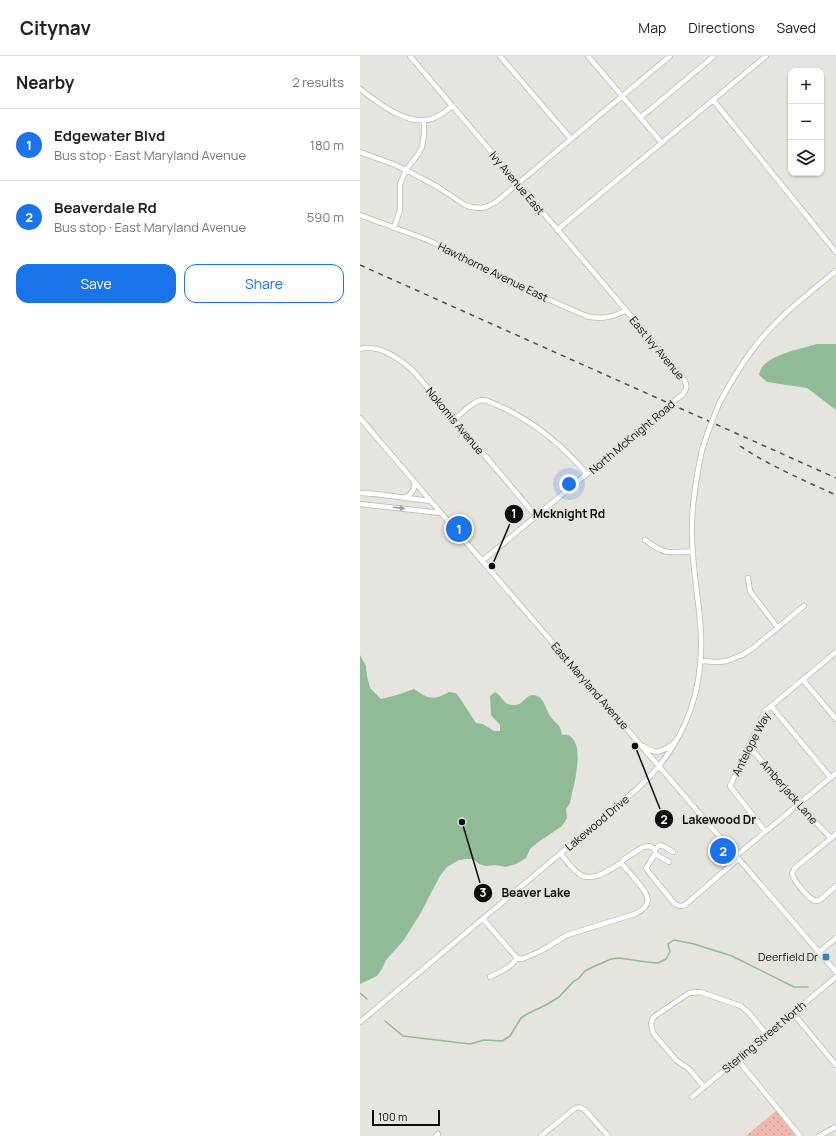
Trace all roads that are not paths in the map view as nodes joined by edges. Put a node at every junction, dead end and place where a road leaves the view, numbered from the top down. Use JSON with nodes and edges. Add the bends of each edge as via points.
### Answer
{"nodes":[{"id":1,"x":410,"y":56,"type":"edge"},
{"id":2,"x":500,"y":56,"type":"edge"},
{"id":3,"x":588,"y":56,"type":"edge"},
{"id":4,"x":670,"y":56,"type":"edge"},
{"id":5,"x":714,"y":56,"type":"edge"},
{"id":6,"x":766,"y":56,"type":"edge"},
{"id":7,"x":360,"y":89,"type":"edge"},
{"id":8,"x":622,"y":96,"type":"junction"},
{"id":9,"x":713,"y":100,"type":"junction"},
{"id":10,"x":452,"y":106,"type":"junction"},
{"id":11,"x":641,"y":117,"type":"junction"},
{"id":12,"x":424,"y":121,"type":"junction"},
{"id":13,"x":571,"y":140,"type":"junction"},
{"id":14,"x":662,"y":142,"type":"junction"},
{"id":15,"x":360,"y":152,"type":"edge"},
{"id":16,"x":406,"y":170,"type":"junction"},
{"id":17,"x":518,"y":184,"type":"junction"},
{"id":18,"x":360,"y":215,"type":"edge"},
{"id":19,"x":394,"y":228,"type":"junction"},
{"id":20,"x":557,"y":230,"type":"junction"},
{"id":21,"x":836,"y":252,"type":"edge"},
{"id":22,"x":836,"y":270,"type":"edge"},
{"id":23,"x":625,"y":311,"type":"junction"},
{"id":24,"x":360,"y":349,"type":"edge"},
{"id":25,"x":687,"y":387,"type":"joint"},
{"id":26,"x":360,"y":418,"type":"edge"},
{"id":27,"x":454,"y":420,"type":"junction"},
{"id":28,"x":587,"y":474,"type":"junction"},
{"id":29,"x":414,"y":482,"type":"junction"},
{"id":30,"x":360,"y":493,"type":"edge"},
{"id":31,"x":406,"y":498,"type":"junction"},
{"id":32,"x":430,"y":501,"type":"junction"},
{"id":33,"x":360,"y":504,"type":"edge"},
{"id":34,"x":440,"y":513,"type":"junction"},
{"id":35,"x":536,"y":516,"type":"junction"},
{"id":36,"x":645,"y":540,"type":"dead end"},
{"id":37,"x":692,"y":551,"type":"junction"},
{"id":38,"x":482,"y":561,"type":"junction"},
{"id":39,"x":748,"y":578,"type":"dead end"},
{"id":40,"x":804,"y":606,"type":"dead end"},
{"id":41,"x":778,"y":628,"type":"junction"},
{"id":42,"x":836,"y":653,"type":"edge"},
{"id":43,"x":701,"y":661,"type":"junction"},
{"id":44,"x":803,"y":680,"type":"junction"},
{"id":45,"x":771,"y":706,"type":"junction"},
{"id":46,"x":836,"y":719,"type":"edge"},
{"id":47,"x":636,"y":740,"type":"junction"},
{"id":48,"x":675,"y":742,"type":"junction"},
{"id":49,"x":749,"y":746,"type":"junction"},
{"id":50,"x":659,"y":766,"type":"junction"},
{"id":51,"x":836,"y":773,"type":"edge"},
{"id":52,"x":830,"y":778,"type":"junction"},
{"id":53,"x":798,"y":804,"type":"junction"},
{"id":54,"x":765,"y":831,"type":"junction"},
{"id":55,"x":836,"y":834,"type":"edge"},
{"id":56,"x":831,"y":838,"type":"junction"},
{"id":57,"x":655,"y":852,"type":"junction"},
{"id":58,"x":673,"y":852,"type":"dead end"},
{"id":59,"x":561,"y":854,"type":"junction"},
{"id":60,"x":737,"y":857,"type":"junction"},
{"id":61,"x":669,"y":862,"type":"dead end"},
{"id":62,"x":621,"y":863,"type":"junction"},
{"id":63,"x":836,"y":886,"type":"edge"},
{"id":64,"x":483,"y":919,"type":"junction"},
{"id":65,"x":836,"y":938,"type":"edge"},
{"id":66,"x":819,"y":952,"type":"junction"},
{"id":67,"x":517,"y":958,"type":"junction"},
{"id":68,"x":836,"y":972,"type":"edge"},
{"id":69,"x":490,"y":977,"type":"dead end"},
{"id":70,"x":836,"y":977,"type":"edge"},
{"id":71,"x":793,"y":1013,"type":"junction"},
{"id":72,"x":360,"y":1022,"type":"edge"},
{"id":73,"x":767,"y":1035,"type":"junction"},
{"id":74,"x":738,"y":1060,"type":"junction"},
{"id":75,"x":836,"y":1065,"type":"edge"},
{"id":76,"x":704,"y":1087,"type":"junction"},
{"id":77,"x":692,"y":1097,"type":"dead end"},
{"id":78,"x":836,"y":1127,"type":"edge"},
{"id":79,"x":541,"y":1136,"type":"edge"},
{"id":80,"x":608,"y":1136,"type":"edge"},
{"id":81,"x":800,"y":1136,"type":"edge"},
{"id":82,"x":819,"y":1136,"type":"edge"}],
"edges":[{"from":1,"to":10,"type":"street","name":"Ivy Avenue East"},
{"from":2,"to":13,"type":"street"},
{"from":3,"to":8,"type":"street"},
{"from":4,"to":8,"type":"street"},
{"from":5,"to":11,"type":"street"},
{"from":6,"to":9,"type":"street"},
{"from":7,"to":12,"type":"street","via":[[403,116]]},
{"from":8,"to":11,"type":"street"},
{"from":8,"to":13,"type":"street"},
{"from":9,"to":14,"type":"street"},
{"from":9,"to":21,"type":"street"},
{"from":10,"to":12,"type":"street","via":[[436,117]]},
{"from":10,"to":17,"type":"street","name":"Ivy Avenue East"},
{"from":11,"to":14,"type":"street"},
{"from":12,"to":16,"type":"street","via":[[422,147]]},
{"from":13,"to":17,"type":"street"},
{"from":14,"to":20,"type":"street"},
{"from":15,"to":16,"type":"street"},
{"from":16,"to":17,"type":"street","via":[[465,205],[476,208],[492,204]]},
{"from":16,"to":19,"type":"street","via":[[400,184],[400,210]]},
{"from":17,"to":20,"type":"street","name":"Ivy Avenue East"},
{"from":18,"to":19,"type":"street","name":"Hawthorne Avenue East"},
{"from":19,"to":23,"type":"street","name":"Hawthorne Avenue East","via":[[438,245],[512,283],[586,316],[607,318]]},
{"from":20,"to":23,"type":"street","name":"Ivy Avenue East"},
{"from":22,"to":37,"type":"street","name":"Lakewood Drive","bridge":true,"via":[[774,325],[750,354],[719,404],[702,450],[696,482]]},
{"from":23,"to":25,"type":"street","name":"East Ivy Avenue","via":[[681,376]]},
{"from":24,"to":27,"type":"street","name":"Nokomis Avenue","via":[[381,351],[403,363],[415,373]]},
{"from":25,"to":28,"type":"street","name":"North McKnight Road","via":[[683,394]]},
{"from":26,"to":29,"type":"street","name":"East Maryland Avenue"},
{"from":27,"to":28,"type":"street","via":[[476,402],[488,401],[542,431],[568,453]]},
{"from":27,"to":35,"type":"street","name":"Nokomis Avenue"},
{"from":28,"to":35,"type":"street","name":"North McKnight Road"},
{"from":29,"to":31,"type":"street","via":[[414,489]]},
{"from":29,"to":32,"type":"street","name":"East Maryland Avenue"},
{"from":30,"to":31,"type":"street"},
{"from":31,"to":32,"type":"street"},
{"from":32,"to":34,"type":"street","name":"East Maryland Avenue"},
{"from":33,"to":34,"type":"street","one_way":true},
{"from":34,"to":38,"type":"street","name":"East Maryland Avenue"},
{"from":35,"to":38,"type":"street","name":"North McKnight Road"},
{"from":36,"to":37,"type":"street","via":[[661,551]]},
{"from":37,"to":43,"type":"street","name":"Lakewood Drive","via":[[701,629]]},
{"from":38,"to":47,"type":"street","name":"East Maryland Avenue"},
{"from":39,"to":41,"type":"street","via":[[750,591]]},
{"from":40,"to":41,"type":"street"},
{"from":41,"to":43,"type":"street","via":[[742,655],[727,661]]},
{"from":42,"to":44,"type":"street","name":"Antelope Way"},
{"from":43,"to":48,"type":"street","name":"Lakewood Drive","via":[[697,688],[689,714]]},
{"from":44,"to":45,"type":"street","name":"Antelope Way"},
{"from":44,"to":46,"type":"street"},
{"from":45,"to":49,"type":"street","name":"Antelope Way","via":[[765,711]]},
{"from":45,"to":52,"type":"street"},
{"from":47,"to":48,"type":"street","via":[[656,752]]},
{"from":47,"to":50,"type":"street","name":"East Maryland Avenue"},
{"from":48,"to":50,"type":"street","name":"Lakewood Drive"},
{"from":49,"to":53,"type":"street","name":"Amberjack Lane"},
{"from":49,"to":54,"type":"street","name":"Antelope Way","via":[[730,786]]},
{"from":50,"to":59,"type":"street","name":"Lakewood Drive","via":[[637,789]]},
{"from":50,"to":60,"type":"street","name":"East Maryland Avenue"},
{"from":51,"to":52,"type":"street"},
{"from":52,"to":53,"type":"street"},
{"from":53,"to":54,"type":"street"},
{"from":53,"to":56,"type":"street","name":"Amberjack Lane"},
{"from":54,"to":60,"type":"street"},
{"from":55,"to":56,"type":"street"},
{"from":56,"to":63,"type":"street","via":[[792,873],[793,878],[815,901],[820,900]]},
{"from":57,"to":58,"type":"street","via":[[660,845]]},
{"from":57,"to":60,"type":"street","via":[[646,868],[678,906],[685,905]]},
{"from":57,"to":61,"type":"street"},
{"from":57,"to":62,"type":"street","via":[[649,846],[643,847]]},
{"from":59,"to":62,"type":"street","via":[[578,874],[584,877],[602,874]]},
{"from":59,"to":64,"type":"street","name":"Lakewood Drive"},
{"from":60,"to":66,"type":"street","name":"East Maryland Avenue"},
{"from":62,"to":67,"type":"street","via":[[646,892],[648,900],[641,911],[567,935],[541,951],[522,959]]},
{"from":64,"to":67,"type":"street"},
{"from":64,"to":72,"type":"street","name":"Lakewood Drive"},
{"from":65,"to":66,"type":"street"},
{"from":66,"to":68,"type":"street","name":"East Maryland Avenue"},
{"from":67,"to":69,"type":"street","via":[[509,967]]},
{"from":70,"to":71,"type":"street","name":"Sterling Street North"},
{"from":71,"to":73,"type":"street","name":"Sterling Street North"},
{"from":71,"to":75,"type":"street"},
{"from":73,"to":74,"type":"street","name":"Sterling Street North"},
{"from":73,"to":76,"type":"street","via":[[741,1006],[700,992],[689,993],[656,1016],[651,1024],[653,1033]]},
{"from":74,"to":76,"type":"street","name":"Sterling Street North"},
{"from":74,"to":81,"type":"street"},
{"from":76,"to":77,"type":"street","name":"Sterling Street North"},
{"from":78,"to":82,"type":"street"},
{"from":79,"to":80,"type":"street","via":[[580,1107]]}]}
